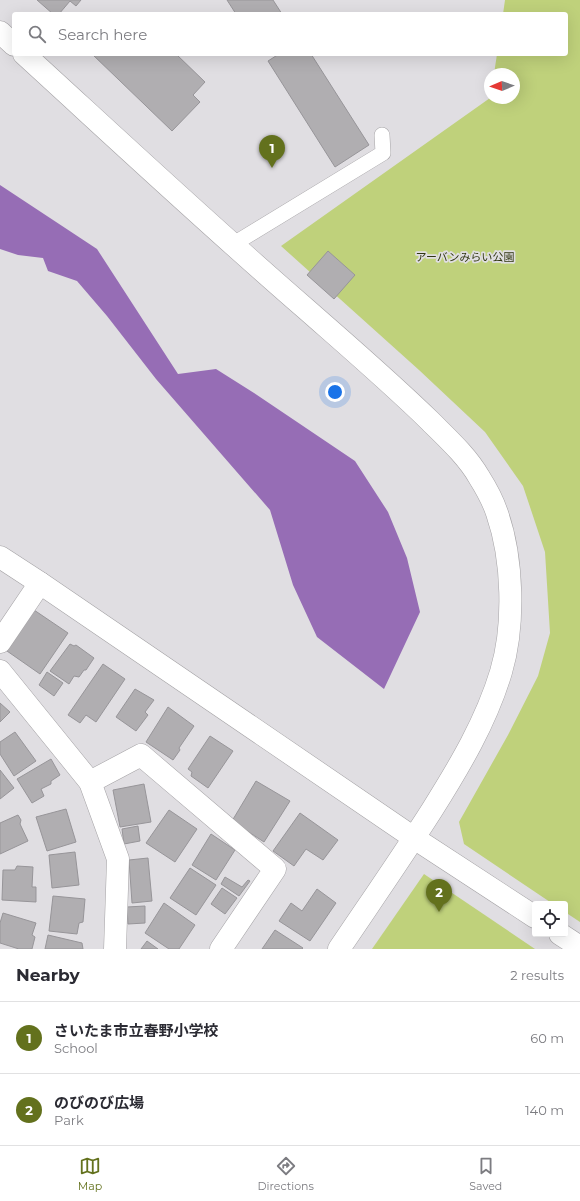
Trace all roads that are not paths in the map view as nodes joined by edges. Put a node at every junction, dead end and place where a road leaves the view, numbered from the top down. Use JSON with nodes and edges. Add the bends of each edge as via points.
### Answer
{"nodes":[{"id":1,"x":0,"y":32,"type":"edge"},
{"id":2,"x":12,"y":43,"type":"edge"},
{"id":3,"x":26,"y":56,"type":"edge"},
{"id":4,"x":382,"y":135,"type":"dead end"},
{"id":5,"x":232,"y":245,"type":"junction"},
{"id":6,"x":0,"y":557,"type":"edge"},
{"id":7,"x":40,"y":583,"type":"junction"},
{"id":8,"x":0,"y":642,"type":"edge"},
{"id":9,"x":0,"y":671,"type":"edge"},
{"id":10,"x":90,"y":782,"type":"junction"},
{"id":11,"x":414,"y":838,"type":"junction"},
{"id":12,"x":532,"y":915,"type":"edge"},
{"id":13,"x":565,"y":937,"type":"edge"},
{"id":14,"x":580,"y":947,"type":"edge"},
{"id":15,"x":115,"y":949,"type":"edge"},
{"id":16,"x":220,"y":949,"type":"edge"},
{"id":17,"x":339,"y":949,"type":"edge"}],
"edges":[{"from":1,"to":2,"type":"street"},
{"from":3,"to":5,"type":"street"},
{"from":4,"to":5,"type":"lane","via":[[383,153]]},
{"from":5,"to":11,"type":"street","via":[[376,371],[454,445],[478,474],[497,512],[506,548],[510,592],[507,642],[501,671],[488,709],[459,767]]},
{"from":6,"to":7,"type":"street"},
{"from":7,"to":8,"type":"street"},
{"from":7,"to":11,"type":"street"},
{"from":9,"to":10,"type":"street"},
{"from":10,"to":15,"type":"street","via":[[118,859]]},
{"from":10,"to":16,"type":"street","via":[[141,755],[275,869]]},
{"from":11,"to":12,"type":"street"},
{"from":11,"to":17,"type":"street"},
{"from":13,"to":14,"type":"street"}]}
